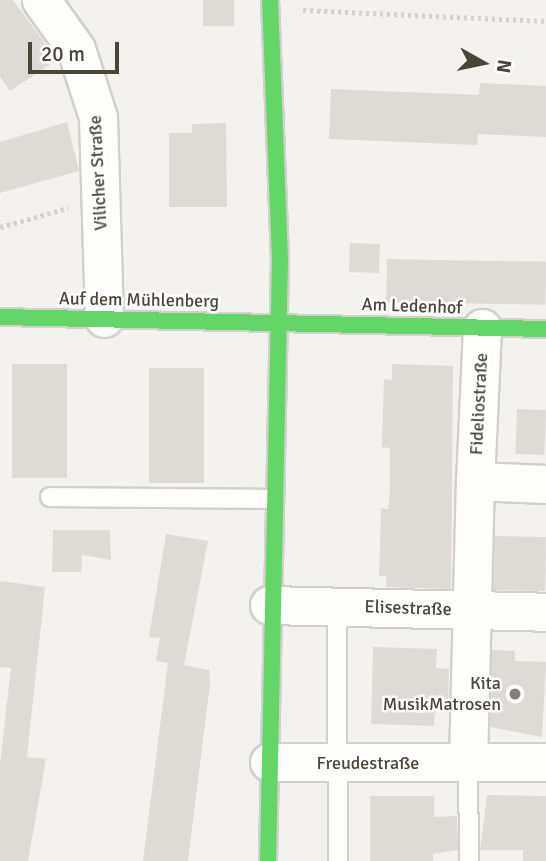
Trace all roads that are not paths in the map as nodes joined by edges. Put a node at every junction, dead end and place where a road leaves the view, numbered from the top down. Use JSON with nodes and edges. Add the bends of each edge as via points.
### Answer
{"nodes":[{"id":1,"x":41,"y":0,"type":"edge"},
{"id":2,"x":270,"y":4,"type":"edge"},
{"id":3,"x":0,"y":317,"type":"edge"},
{"id":4,"x":104,"y":318,"type":"junction"},
{"id":5,"x":277,"y":321,"type":"junction"},
{"id":6,"x":482,"y":328,"type":"junction"},
{"id":7,"x":546,"y":329,"type":"edge"},
{"id":8,"x":475,"y":481,"type":"junction"},
{"id":9,"x":546,"y":484,"type":"edge"},
{"id":10,"x":50,"y":498,"type":"dead end"},
{"id":11,"x":272,"y":499,"type":"junction"},
{"id":12,"x":269,"y":605,"type":"junction"},
{"id":13,"x":337,"y":606,"type":"junction"},
{"id":14,"x":471,"y":610,"type":"junction"},
{"id":15,"x":546,"y":612,"type":"edge"},
{"id":16,"x":269,"y":762,"type":"junction"},
{"id":17,"x":337,"y":762,"type":"junction"},
{"id":18,"x":546,"y":762,"type":"edge"},
{"id":19,"x":468,"y":764,"type":"junction"},
{"id":20,"x":268,"y":861,"type":"edge"},
{"id":21,"x":338,"y":861,"type":"edge"},
{"id":22,"x":469,"y":861,"type":"edge"}],
"edges":[{"from":1,"to":4,"type":"street","name":"Vilicher Straße","via":[[76,49],[98,117]]},
{"from":2,"to":5,"type":"street"},
{"from":3,"to":4,"type":"street","name":"Auf dem Mühlenberg"},
{"from":4,"to":5,"type":"street","name":"Auf dem Mühlenberg"},
{"from":5,"to":6,"type":"street","name":"Am Ledenhof"},
{"from":5,"to":11,"type":"street"},
{"from":6,"to":7,"type":"street","name":"Am Ledenhof"},
{"from":6,"to":8,"type":"street","name":"Fideliostraße"},
{"from":8,"to":9,"type":"street","name":"Fideliostraße"},
{"from":8,"to":14,"type":"street","name":"Fideliostraße"},
{"from":10,"to":11,"type":"lane"},
{"from":11,"to":12,"type":"street"},
{"from":12,"to":13,"type":"street","name":"Elisestraße"},
{"from":12,"to":16,"type":"street"},
{"from":13,"to":14,"type":"street","name":"Elisestraße"},
{"from":13,"to":17,"type":"lane"},
{"from":14,"to":15,"type":"street","name":"Elisestraße"},
{"from":14,"to":19,"type":"street"},
{"from":16,"to":17,"type":"street","name":"Freudestraße"},
{"from":16,"to":20,"type":"street"},
{"from":17,"to":19,"type":"street","name":"Freudestraße"},
{"from":17,"to":21,"type":"lane"},
{"from":18,"to":19,"type":"street","name":"Freudestraße"},
{"from":19,"to":22,"type":"lane"}]}
